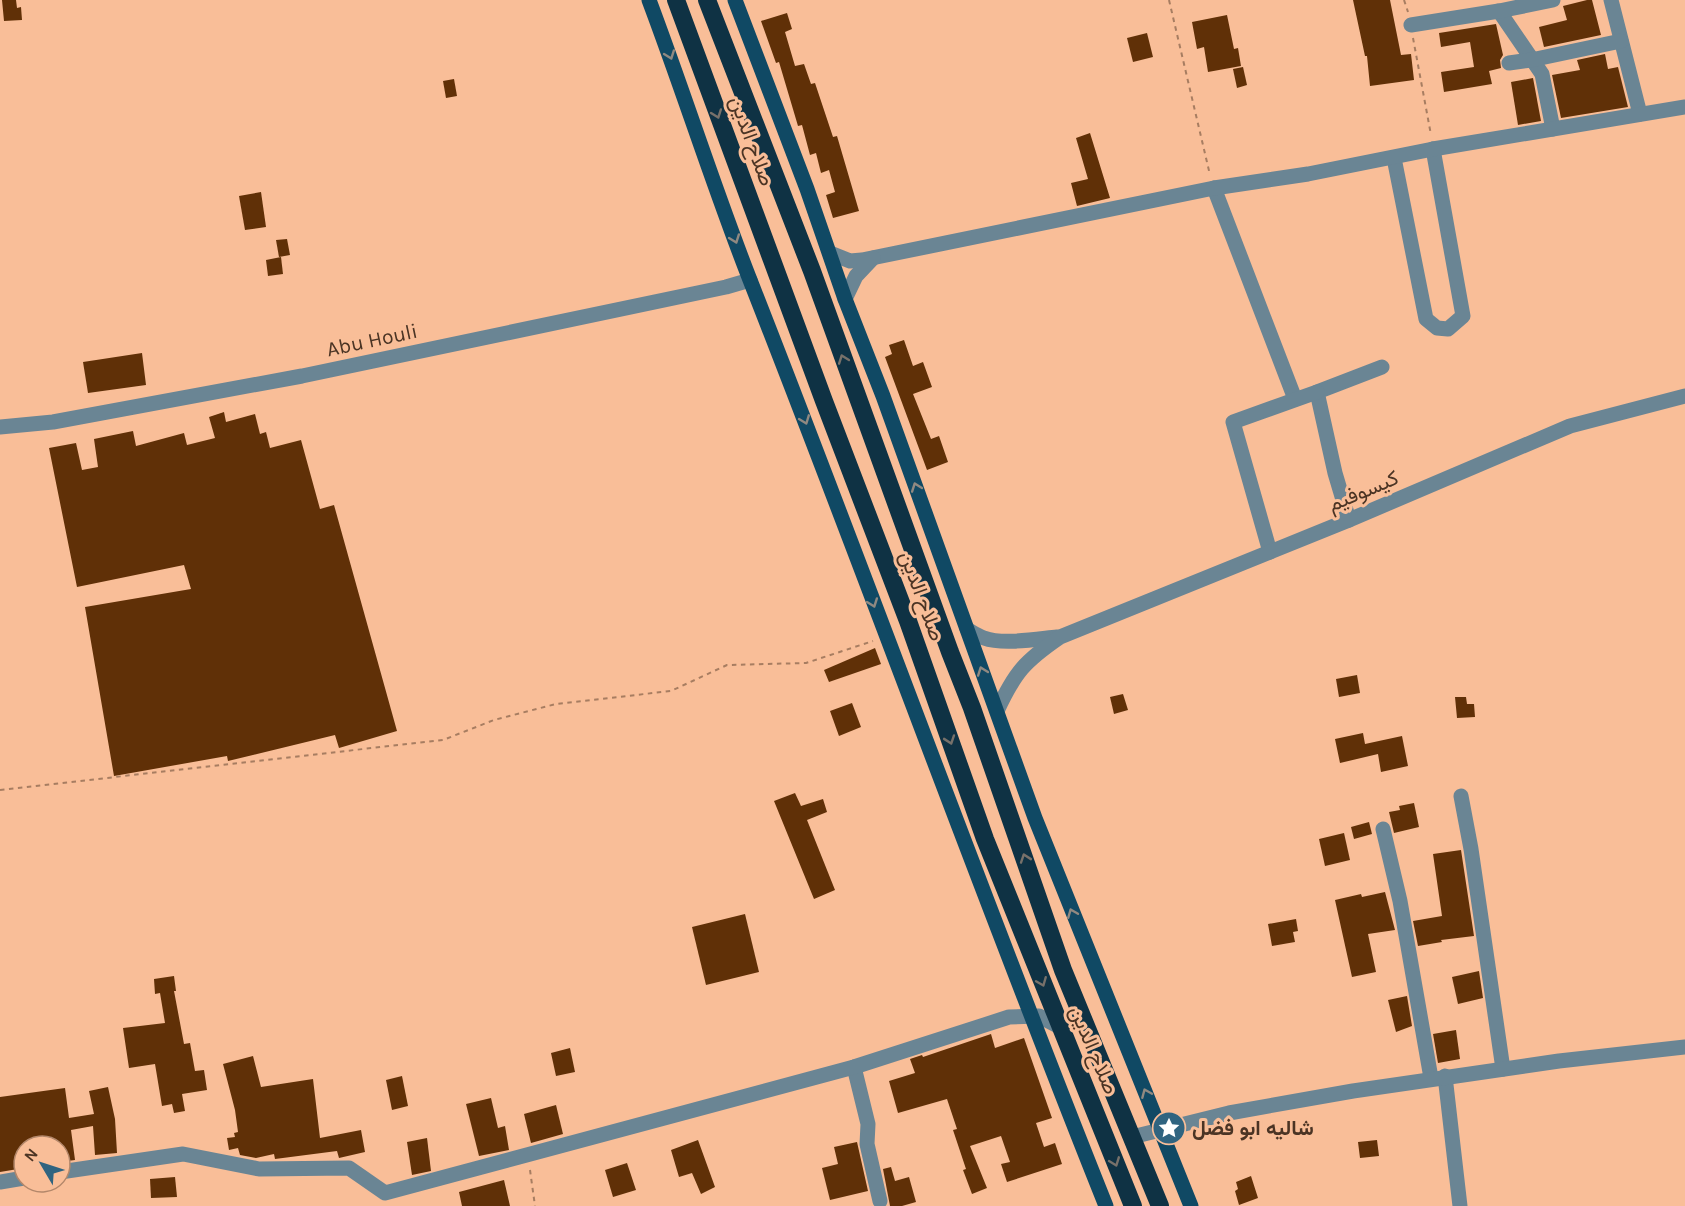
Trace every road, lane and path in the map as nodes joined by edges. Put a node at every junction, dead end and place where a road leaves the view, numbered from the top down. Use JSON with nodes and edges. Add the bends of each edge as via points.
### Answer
{"nodes":[{"id":1,"x":649,"y":0,"type":"edge"},
{"id":2,"x":676,"y":0,"type":"edge"},
{"id":3,"x":707,"y":0,"type":"edge"},
{"id":4,"x":735,"y":0,"type":"edge"},
{"id":5,"x":1169,"y":0,"type":"edge"},
{"id":6,"x":1404,"y":0,"type":"edge"},
{"id":7,"x":1553,"y":0,"type":"edge"},
{"id":8,"x":1611,"y":0,"type":"edge"},
{"id":9,"x":1499,"y":11,"type":"junction"},
{"id":10,"x":1412,"y":25,"type":"junction"},
{"id":11,"x":1621,"y":41,"type":"junction"},
{"id":12,"x":1532,"y":60,"type":"junction"},
{"id":13,"x":1509,"y":63,"type":"dead end"},
{"id":14,"x":1685,"y":107,"type":"edge"},
{"id":15,"x":1640,"y":114,"type":"junction"},
{"id":16,"x":1553,"y":129,"type":"junction"},
{"id":17,"x":1433,"y":149,"type":"junction"},
{"id":18,"x":1394,"y":158,"type":"junction"},
{"id":19,"x":1214,"y":188,"type":"junction"},
{"id":20,"x":830,"y":253,"type":"junction"},
{"id":21,"x":873,"y":258,"type":"junction"},
{"id":22,"x":750,"y":280,"type":"junction"},
{"id":23,"x":845,"y":299,"type":"junction"},
{"id":24,"x":1382,"y":367,"type":"dead end"},
{"id":25,"x":1317,"y":392,"type":"junction"},
{"id":26,"x":1685,"y":396,"type":"edge"},
{"id":27,"x":1295,"y":399,"type":"junction"},
{"id":28,"x":0,"y":427,"type":"edge"},
{"id":29,"x":1349,"y":520,"type":"junction"},
{"id":30,"x":1270,"y":552,"type":"junction"},
{"id":31,"x":967,"y":629,"type":"junction"},
{"id":32,"x":885,"y":634,"type":"junction"},
{"id":33,"x":1060,"y":637,"type":"junction"},
{"id":34,"x":997,"y":711,"type":"junction"},
{"id":35,"x":0,"y":790,"type":"edge"},
{"id":36,"x":1461,"y":796,"type":"dead end"},
{"id":37,"x":1383,"y":829,"type":"dead end"},
{"id":38,"x":1030,"y":1015,"type":"junction"},
{"id":39,"x":1060,"y":1027,"type":"junction"},
{"id":40,"x":1685,"y":1047,"type":"edge"},
{"id":41,"x":854,"y":1067,"type":"junction"},
{"id":42,"x":1503,"y":1069,"type":"junction"},
{"id":43,"x":1438,"y":1077,"type":"junction"},
{"id":44,"x":1161,"y":1129,"type":"junction"},
{"id":45,"x":1132,"y":1137,"type":"junction"},
{"id":46,"x":528,"y":1155,"type":"junction"},
{"id":47,"x":72,"y":1170,"type":"edge"},
{"id":48,"x":880,"y":1201,"type":"dead end"},
{"id":49,"x":535,"y":1206,"type":"edge"},
{"id":50,"x":1106,"y":1206,"type":"edge"},
{"id":51,"x":1132,"y":1206,"type":"edge"},
{"id":52,"x":1160,"y":1206,"type":"edge"},
{"id":53,"x":1191,"y":1206,"type":"edge"},
{"id":54,"x":1460,"y":1206,"type":"edge"}],
"edges":[{"from":1,"to":22,"type":"main road","one_way":true},
{"from":2,"to":39,"type":"highway","name":"صلاح الدين","one_way":true,"via":[[908,621],[985,839]]},
{"from":45,"to":3,"type":"highway","name":"صلاح الدين","one_way":true,"via":[[1063,970],[812,271]]},
{"from":4,"to":20,"type":"main road"},
{"from":5,"to":19,"type":"path"},
{"from":6,"to":10,"type":"path"},
{"from":7,"to":9,"type":"street"},
{"from":8,"to":11,"type":"street"},
{"from":9,"to":10,"type":"street"},
{"from":9,"to":12,"type":"street"},
{"from":10,"to":17,"type":"path"},
{"from":11,"to":12,"type":"street"},
{"from":11,"to":15,"type":"street"},
{"from":12,"to":13,"type":"street"},
{"from":12,"to":16,"type":"street","via":[[1542,74]]},
{"from":14,"to":15,"type":"street"},
{"from":15,"to":16,"type":"street"},
{"from":16,"to":17,"type":"street"},
{"from":17,"to":18,"type":"street"},
{"from":17,"to":18,"type":"street","via":[[1463,316],[1448,329],[1437,328],[1426,319]]},
{"from":18,"to":19,"type":"street"},
{"from":19,"to":21,"type":"street"},
{"from":19,"to":27,"type":"street"},
{"from":20,"to":21,"type":"street","via":[[850,261]]},
{"from":20,"to":23,"type":"main road"},
{"from":21,"to":23,"type":"street","via":[[855,276]]},
{"from":22,"to":28,"type":"street","name":"Abu Houli","via":[[302,376],[53,422]]},
{"from":22,"to":32,"type":"main road","one_way":true},
{"from":31,"to":23,"type":"main road","one_way":true},
{"from":24,"to":25,"type":"street"},
{"from":25,"to":27,"type":"street"},
{"from":25,"to":29,"type":"street"},
{"from":26,"to":29,"type":"street","name":"كيسوفيم","via":[[1570,426]]},
{"from":27,"to":30,"type":"street","via":[[1233,422]]},
{"from":29,"to":30,"type":"street","name":"كيسوفيم"},
{"from":30,"to":33,"type":"street","name":"كيسوفيم"},
{"from":31,"to":33,"type":"street","name":"كيسوفيم","via":[[993,640]]},
{"from":34,"to":31,"type":"main road","one_way":true},
{"from":32,"to":35,"type":"path","via":[[867,645],[806,663],[727,665],[671,691],[556,704],[494,720],[442,740]]},
{"from":32,"to":38,"type":"main road"},
{"from":33,"to":34,"type":"street","name":"كيسوفيم","via":[[1017,673]]},
{"from":44,"to":34,"type":"main road","one_way":true,"via":[[1069,906]]},
{"from":36,"to":42,"type":"street"},
{"from":37,"to":43,"type":"street"},
{"from":38,"to":39,"type":"street"},
{"from":38,"to":41,"type":"street","via":[[1009,1017]]},
{"from":38,"to":50,"type":"main road"},
{"from":39,"to":51,"type":"highway","name":"صلاح الدين","one_way":true},
{"from":40,"to":42,"type":"street"},
{"from":41,"to":46,"type":"street"},
{"from":41,"to":48,"type":"street"},
{"from":42,"to":43,"type":"street"},
{"from":43,"to":44,"type":"street","via":[[1240,1111]]},
{"from":43,"to":54,"type":"street"},
{"from":44,"to":45,"type":"street"},
{"from":44,"to":53,"type":"main road"},
{"from":45,"to":52,"type":"highway","name":"صلاح الدين"},
{"from":46,"to":47,"type":"street","via":[[385,1193],[348,1168],[259,1169],[183,1154]]},
{"from":46,"to":49,"type":"path"}]}
